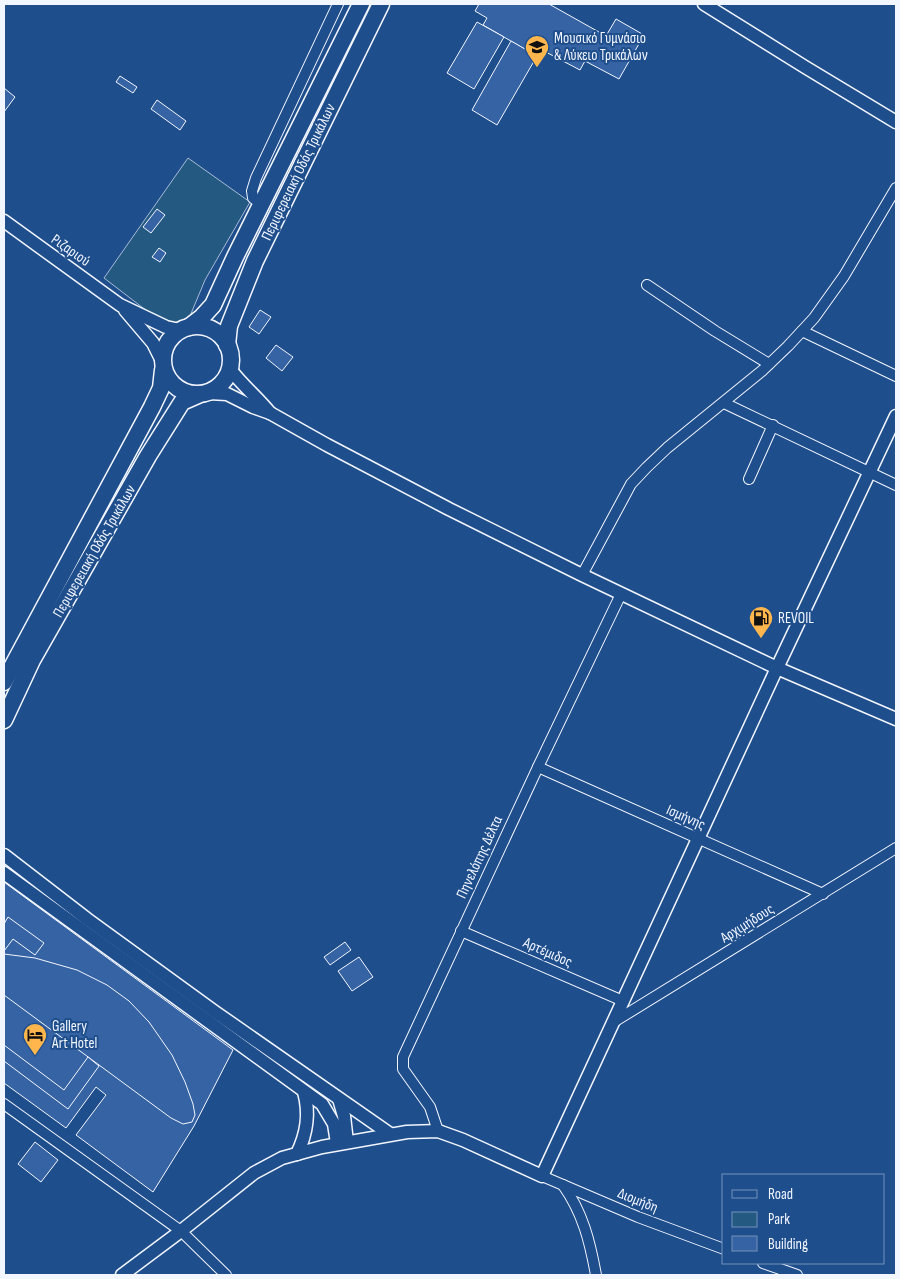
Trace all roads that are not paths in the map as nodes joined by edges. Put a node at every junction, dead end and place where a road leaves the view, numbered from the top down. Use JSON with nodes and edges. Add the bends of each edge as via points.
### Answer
{"nodes":[{"id":1,"x":338,"y":4,"type":"edge"},
{"id":2,"x":361,"y":4,"type":"edge"},
{"id":3,"x":381,"y":4,"type":"edge"},
{"id":4,"x":704,"y":4,"type":"edge"},
{"id":5,"x":896,"y":122,"type":"edge"},
{"id":6,"x":896,"y":188,"type":"edge"},
{"id":7,"x":261,"y":204,"type":"junction"},
{"id":8,"x":4,"y":221,"type":"edge"},
{"id":9,"x":647,"y":285,"type":"dead end"},
{"id":10,"x":120,"y":304,"type":"junction"},
{"id":11,"x":184,"y":328,"type":"junction"},
{"id":12,"x":802,"y":331,"type":"junction"},
{"id":13,"x":227,"y":345,"type":"junction"},
{"id":14,"x":768,"y":364,"type":"junction"},
{"id":15,"x":162,"y":366,"type":"junction"},
{"id":16,"x":230,"y":369,"type":"junction"},
{"id":17,"x":896,"y":376,"type":"edge"},
{"id":18,"x":203,"y":394,"type":"junction"},
{"id":19,"x":724,"y":403,"type":"junction"},
{"id":20,"x":270,"y":413,"type":"junction"},
{"id":21,"x":896,"y":416,"type":"edge"},
{"id":22,"x":773,"y":425,"type":"junction"},
{"id":23,"x":870,"y":472,"type":"junction"},
{"id":24,"x":749,"y":479,"type":"dead end"},
{"id":25,"x":896,"y":485,"type":"edge"},
{"id":26,"x":582,"y":575,"type":"junction"},
{"id":27,"x":621,"y":594,"type":"junction"},
{"id":28,"x":777,"y":668,"type":"junction"},
{"id":29,"x":4,"y":682,"type":"edge"},
{"id":30,"x":896,"y":719,"type":"edge"},
{"id":31,"x":4,"y":720,"type":"edge"},
{"id":32,"x":538,"y":767,"type":"junction"},
{"id":33,"x":698,"y":838,"type":"junction"},
{"id":34,"x":896,"y":848,"type":"edge"},
{"id":35,"x":4,"y":855,"type":"edge"},
{"id":36,"x":4,"y":873,"type":"edge"},
{"id":37,"x":823,"y":894,"type":"junction"},
{"id":38,"x":461,"y":931,"type":"junction"},
{"id":39,"x":623,"y":1001,"type":"junction"},
{"id":40,"x":612,"y":1023,"type":"junction"},
{"id":41,"x":304,"y":1092,"type":"junction"},
{"id":42,"x":339,"y":1099,"type":"junction"},
{"id":43,"x":4,"y":1104,"type":"edge"},
{"id":44,"x":438,"y":1131,"type":"junction"},
{"id":45,"x":390,"y":1134,"type":"junction"},
{"id":46,"x":342,"y":1142,"type":"junction"},
{"id":47,"x":297,"y":1154,"type":"junction"},
{"id":48,"x":542,"y":1176,"type":"junction"},
{"id":49,"x":562,"y":1185,"type":"junction"},
{"id":50,"x":182,"y":1231,"type":"junction"},
{"id":51,"x":722,"y":1248,"type":"edge"},
{"id":52,"x":766,"y":1264,"type":"edge"},
{"id":53,"x":122,"y":1275,"type":"edge"},
{"id":54,"x":226,"y":1275,"type":"edge"},
{"id":55,"x":596,"y":1275,"type":"edge"},
{"id":56,"x":797,"y":1275,"type":"edge"}],
"edges":[{"from":1,"to":7,"type":"street","via":[[256,178],[252,190],[254,198]]},
{"from":2,"to":7,"type":"main road","name":"Περιφερειακή Οδός Τρικάλων"},
{"from":3,"to":13,"type":"main road","name":"Περιφερειακή Οδός Τρικάλων","via":[[255,261],[229,326]]},
{"from":4,"to":5,"type":"street"},
{"from":6,"to":12,"type":"street","via":[[844,276]]},
{"from":7,"to":11,"type":"main road","name":"Περιφερειακή Οδός Τρικάλων","via":[[213,306]]},
{"from":8,"to":10,"type":"street","name":"Ριζαριού"},
{"from":9,"to":14,"type":"street"},
{"from":10,"to":11,"type":"street","name":"Ριζαριού","via":[[166,327]]},
{"from":10,"to":15,"type":"street","name":"Ριζαριού","via":[[154,343]]},
{"from":11,"to":13,"type":"main road","via":[[207,328],[216,332]]},
{"from":11,"to":15,"type":"main road","via":[[166,343]]},
{"from":12,"to":14,"type":"street"},
{"from":12,"to":17,"type":"street"},
{"from":13,"to":16,"type":"main road","via":[[231,355]]},
{"from":14,"to":19,"type":"street"},
{"from":15,"to":18,"type":"main road","via":[[167,379],[181,392]]},
{"from":15,"to":29,"type":"main road","name":"Περιφερειακή Οδός Τρικάλων","via":[[161,388],[152,407]]},
{"from":16,"to":18,"type":"main road","via":[[224,382]]},
{"from":16,"to":20,"type":"street"},
{"from":18,"to":20,"type":"street","via":[[227,394]]},
{"from":18,"to":31,"type":"main road","name":"Περιφερειακή Οδός Τρικάλων","via":[[182,402],[148,456],[32,660]]},
{"from":19,"to":22,"type":"street"},
{"from":19,"to":26,"type":"street","via":[[667,448],[631,484]]},
{"from":20,"to":26,"type":"street","via":[[449,509]]},
{"from":21,"to":23,"type":"street"},
{"from":22,"to":23,"type":"street"},
{"from":22,"to":24,"type":"street"},
{"from":23,"to":25,"type":"street"},
{"from":23,"to":28,"type":"street"},
{"from":26,"to":27,"type":"street"},
{"from":27,"to":28,"type":"street"},
{"from":27,"to":32,"type":"street","name":"Πηνελόπης Δέλτα"},
{"from":28,"to":30,"type":"street"},
{"from":28,"to":33,"type":"street"},
{"from":32,"to":33,"type":"street","name":"Ισμήνης"},
{"from":32,"to":38,"type":"street","name":"Πηνελόπης Δέλτα"},
{"from":33,"to":37,"type":"street","name":"Ισμήνης"},
{"from":33,"to":39,"type":"street"},
{"from":34,"to":37,"type":"street","name":"Αρχιμήδους"},
{"from":35,"to":42,"type":"street","via":[[87,919]]},
{"from":36,"to":41,"type":"street"},
{"from":37,"to":40,"type":"street","name":"Αρχιμήδους"},
{"from":38,"to":39,"type":"street","name":"Αρτέμιδος"},
{"from":38,"to":44,"type":"street","name":"Πηνελόπης Δέλτα","via":[[402,1062],[406,1074],[430,1107]]},
{"from":39,"to":40,"type":"street"},
{"from":40,"to":48,"type":"street"},
{"from":41,"to":46,"type":"street","via":[[327,1110]]},
{"from":41,"to":47,"type":"street","via":[[307,1126]]},
{"from":42,"to":45,"type":"street"},
{"from":42,"to":46,"type":"street","via":[[344,1116]]},
{"from":43,"to":50,"type":"street"},
{"from":44,"to":45,"type":"street"},
{"from":44,"to":48,"type":"street","via":[[470,1142]]},
{"from":45,"to":46,"type":"street"},
{"from":46,"to":47,"type":"street"},
{"from":47,"to":50,"type":"street","via":[[254,1173]]},
{"from":48,"to":49,"type":"street","name":"Διομήδη"},
{"from":49,"to":51,"type":"street","name":"Διομήδη"},
{"from":49,"to":55,"type":"street","via":[[582,1217]]},
{"from":50,"to":53,"type":"street"},
{"from":50,"to":54,"type":"street"},
{"from":52,"to":56,"type":"street"}]}
